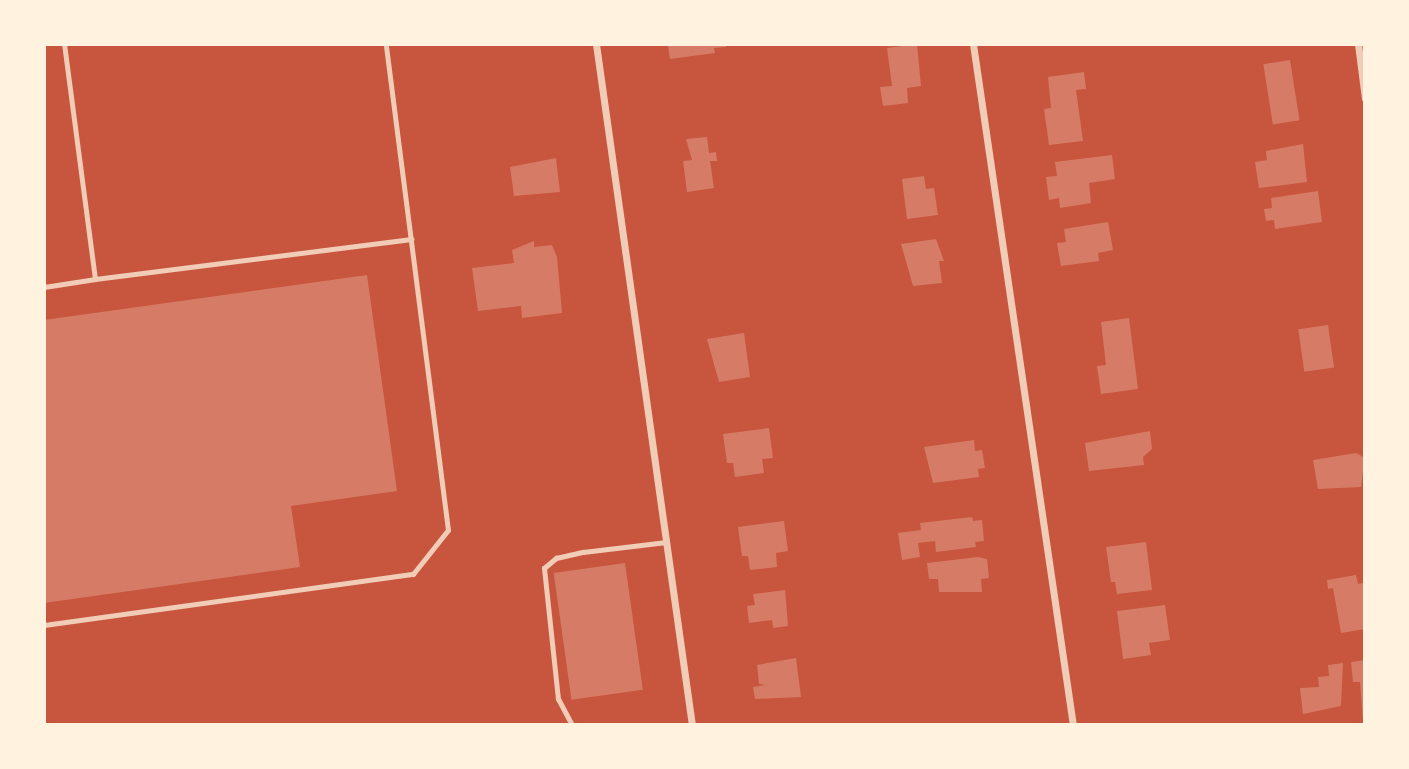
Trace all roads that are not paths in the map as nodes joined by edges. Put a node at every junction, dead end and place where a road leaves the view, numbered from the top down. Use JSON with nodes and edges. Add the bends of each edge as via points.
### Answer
{"nodes":[{"id":1,"x":64,"y":44,"type":"edge"},
{"id":2,"x":386,"y":44,"type":"edge"},
{"id":3,"x":596,"y":44,"type":"edge"},
{"id":4,"x":973,"y":44,"type":"edge"},
{"id":5,"x":1358,"y":44,"type":"edge"},
{"id":6,"x":1365,"y":99,"type":"edge"},
{"id":7,"x":411,"y":239,"type":"junction"},
{"id":8,"x":95,"y":279,"type":"junction"},
{"id":9,"x":44,"y":287,"type":"edge"},
{"id":10,"x":666,"y":542,"type":"junction"},
{"id":11,"x":44,"y":625,"type":"edge"},
{"id":12,"x":572,"y":725,"type":"edge"},
{"id":13,"x":692,"y":725,"type":"edge"},
{"id":14,"x":1073,"y":725,"type":"edge"}],
"edges":[{"from":1,"to":8,"type":"lane"},
{"from":2,"to":7,"type":"lane"},
{"from":3,"to":10,"type":"street"},
{"from":4,"to":14,"type":"street"},
{"from":5,"to":6,"type":"street"},
{"from":7,"to":8,"type":"lane"},
{"from":7,"to":11,"type":"lane","via":[[448,530],[413,574]]},
{"from":8,"to":9,"type":"lane"},
{"from":10,"to":12,"type":"lane","via":[[583,552],[556,558],[544,568],[558,699]]},
{"from":10,"to":13,"type":"street"}]}
